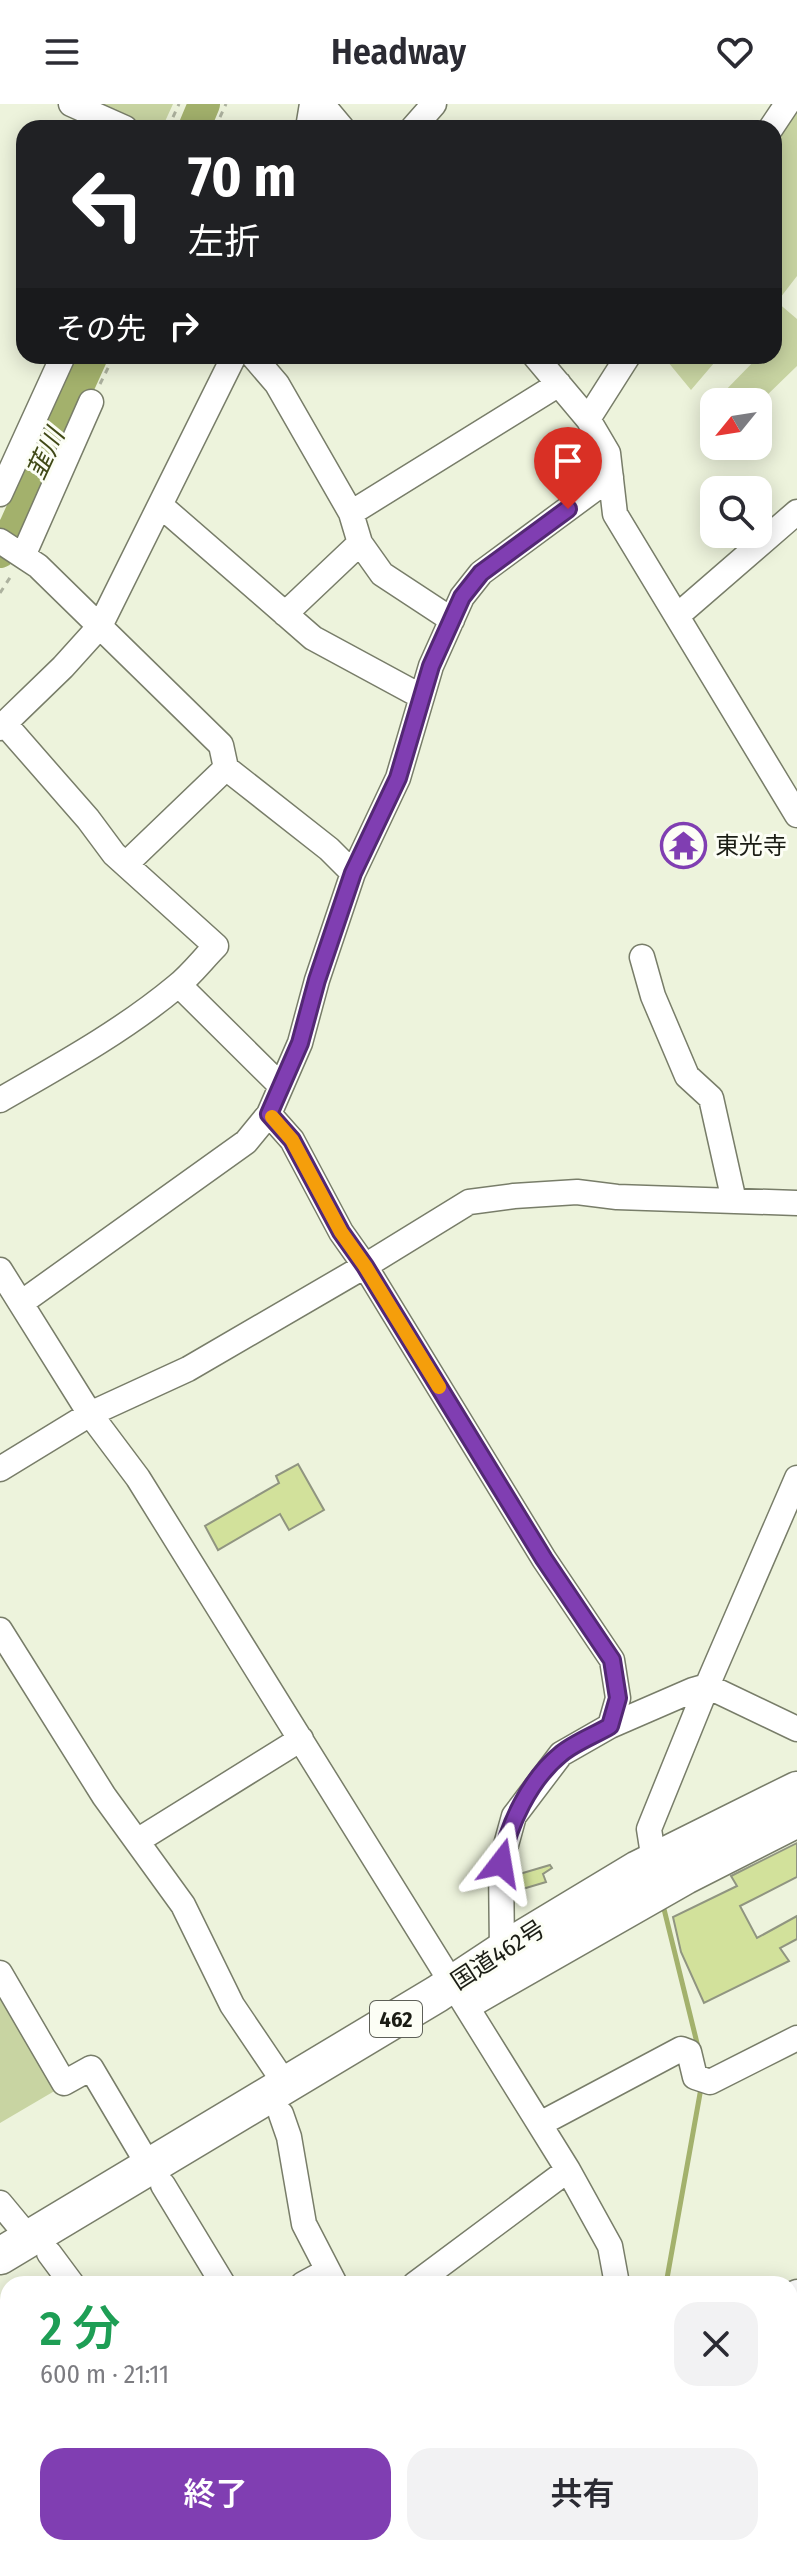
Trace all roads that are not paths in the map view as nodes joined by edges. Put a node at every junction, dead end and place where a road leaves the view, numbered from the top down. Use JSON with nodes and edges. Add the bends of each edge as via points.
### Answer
{"nodes":[{"id":1,"x":71,"y":104,"type":"edge"},
{"id":2,"x":322,"y":104,"type":"edge"},
{"id":3,"x":434,"y":104,"type":"edge"},
{"id":4,"x":107,"y":120,"type":"edge"},
{"id":5,"x":335,"y":120,"type":"edge"},
{"id":6,"x":420,"y":120,"type":"edge"},
{"id":7,"x":59,"y":364,"type":"edge"},
{"id":8,"x":230,"y":364,"type":"edge"},
{"id":9,"x":260,"y":364,"type":"edge"},
{"id":10,"x":542,"y":364,"type":"edge"},
{"id":11,"x":623,"y":364,"type":"edge"},
{"id":12,"x":559,"y":384,"type":"junction"},
{"id":13,"x":91,"y":402,"type":"road end"},
{"id":14,"x":588,"y":419,"type":"junction"},
{"id":15,"x":611,"y":477,"type":"junction"},
{"id":16,"x":0,"y":494,"type":"edge"},
{"id":17,"x":160,"y":505,"type":"junction"},
{"id":18,"x":797,"y":512,"type":"edge"},
{"id":19,"x":351,"y":513,"type":"junction"},
{"id":20,"x":0,"y":541,"type":"edge"},
{"id":21,"x":360,"y":543,"type":"junction"},
{"id":22,"x":23,"y":556,"type":"junction"},
{"id":23,"x":285,"y":614,"type":"junction"},
{"id":24,"x":677,"y":616,"type":"junction"},
{"id":25,"x":452,"y":620,"type":"junction"},
{"id":26,"x":100,"y":626,"type":"junction"},
{"id":27,"x":422,"y":697,"type":"junction"},
{"id":28,"x":2,"y":726,"type":"edge"},
{"id":29,"x":226,"y":768,"type":"junction"},
{"id":30,"x":790,"y":788,"type":"edge"},
{"id":31,"x":797,"y":815,"type":"edge"},
{"id":32,"x":126,"y":864,"type":"junction"},
{"id":33,"x":353,"y":873,"type":"junction"},
{"id":34,"x":642,"y":957,"type":"dead end"},
{"id":35,"x":179,"y":985,"type":"junction"},
{"id":36,"x":281,"y":1086,"type":"junction"},
{"id":37,"x":0,"y":1100,"type":"edge"},
{"id":38,"x":269,"y":1114,"type":"junction"},
{"id":39,"x":734,"y":1201,"type":"junction"},
{"id":40,"x":797,"y":1203,"type":"edge"},
{"id":41,"x":365,"y":1266,"type":"junction"},
{"id":42,"x":0,"y":1270,"type":"edge"},
{"id":43,"x":21,"y":1303,"type":"junction"},
{"id":44,"x":90,"y":1414,"type":"junction"},
{"id":45,"x":0,"y":1469,"type":"edge"},
{"id":46,"x":797,"y":1478,"type":"edge"},
{"id":47,"x":0,"y":1630,"type":"edge"},
{"id":48,"x":9,"y":1668,"type":"edge"},
{"id":49,"x":712,"y":1688,"type":"junction"},
{"id":50,"x":610,"y":1726,"type":"junction"},
{"id":51,"x":797,"y":1729,"type":"edge"},
{"id":52,"x":301,"y":1739,"type":"junction"},
{"id":53,"x":797,"y":1790,"type":"edge"},
{"id":54,"x":797,"y":1819,"type":"edge"},
{"id":55,"x":137,"y":1841,"type":"junction"},
{"id":56,"x":654,"y":1861,"type":"junction"},
{"id":57,"x":502,"y":1951,"type":"junction"},
{"id":58,"x":0,"y":1973,"type":"edge"},
{"id":59,"x":459,"y":1993,"type":"junction"},
{"id":60,"x":797,"y":2038,"type":"edge"},
{"id":61,"x":284,"y":2099,"type":"junction"},
{"id":62,"x":540,"y":2124,"type":"junction"},
{"id":63,"x":568,"y":2170,"type":"junction"},
{"id":64,"x":156,"y":2176,"type":"junction"},
{"id":65,"x":0,"y":2203,"type":"edge"},
{"id":66,"x":26,"y":2249,"type":"edge"},
{"id":67,"x":6,"y":2276,"type":"edge"},
{"id":68,"x":61,"y":2276,"type":"edge"},
{"id":69,"x":218,"y":2276,"type":"edge"},
{"id":70,"x":330,"y":2276,"type":"edge"},
{"id":71,"x":426,"y":2276,"type":"edge"},
{"id":72,"x":616,"y":2276,"type":"edge"}],
"edges":[{"from":1,"to":4,"type":"street"},
{"from":2,"to":5,"type":"street"},
{"from":3,"to":6,"type":"street"},
{"from":7,"to":16,"type":"street"},
{"from":8,"to":17,"type":"street"},
{"from":9,"to":19,"type":"street","via":[[277,384]]},
{"from":10,"to":12,"type":"street"},
{"from":11,"to":14,"type":"street"},
{"from":12,"to":14,"type":"street"},
{"from":12,"to":19,"type":"street"},
{"from":13,"to":22,"type":"street"},
{"from":14,"to":15,"type":"street","via":[[608,453]]},
{"from":15,"to":24,"type":"street","via":[[615,514]]},
{"from":15,"to":25,"type":"street","via":[[481,573]]},
{"from":17,"to":23,"type":"street"},
{"from":17,"to":26,"type":"street"},
{"from":18,"to":24,"type":"street"},
{"from":19,"to":21,"type":"street"},
{"from":20,"to":22,"type":"street"},
{"from":21,"to":23,"type":"street"},
{"from":21,"to":25,"type":"street","via":[[382,574]]},
{"from":22,"to":26,"type":"street"},
{"from":23,"to":27,"type":"street","via":[[313,638]]},
{"from":24,"to":30,"type":"street"},
{"from":25,"to":27,"type":"street"},
{"from":26,"to":28,"type":"street"},
{"from":26,"to":29,"type":"street","via":[[221,745]]},
{"from":27,"to":33,"type":"street","via":[[398,778]]},
{"from":28,"to":32,"type":"street"},
{"from":29,"to":32,"type":"street"},
{"from":29,"to":33,"type":"street"},
{"from":30,"to":31,"type":"street"},
{"from":32,"to":35,"type":"street","via":[[216,946]]},
{"from":33,"to":36,"type":"street","via":[[300,1043]]},
{"from":34,"to":39,"type":"street","via":[[687,1076],[711,1098]]},
{"from":35,"to":36,"type":"street"},
{"from":35,"to":37,"type":"street","via":[[90,1049]]},
{"from":36,"to":38,"type":"street"},
{"from":38,"to":41,"type":"street","via":[[292,1140]]},
{"from":38,"to":43,"type":"street","via":[[246,1142]]},
{"from":39,"to":40,"type":"street"},
{"from":39,"to":41,"type":"street","via":[[577,1192],[469,1202]]},
{"from":41,"to":44,"type":"street","via":[[188,1369]]},
{"from":41,"to":50,"type":"street","via":[[612,1660],[618,1698]]},
{"from":42,"to":43,"type":"street"},
{"from":43,"to":44,"type":"street"},
{"from":44,"to":45,"type":"street"},
{"from":44,"to":52,"type":"street","via":[[138,1478]]},
{"from":46,"to":49,"type":"street"},
{"from":47,"to":48,"type":"street"},
{"from":48,"to":55,"type":"street"},
{"from":49,"to":50,"type":"street","via":[[693,1690]]},
{"from":49,"to":51,"type":"street"},
{"from":49,"to":56,"type":"street","via":[[649,1829]]},
{"from":50,"to":57,"type":"street","via":[[561,1754],[514,1816],[501,1863]]},
{"from":52,"to":55,"type":"street"},
{"from":52,"to":59,"type":"street"},
{"from":53,"to":56,"type":"highway","name":"国道462号","number":"462"},
{"from":54,"to":59,"type":"highway","name":"国道462号","number":"462"},
{"from":55,"to":61,"type":"street","via":[[183,1905]]},
{"from":56,"to":57,"type":"highway","name":"国道462号","number":"462"},
{"from":57,"to":59,"type":"highway","name":"国道462号","number":"462"},
{"from":58,"to":64,"type":"street","via":[[64,2083],[91,2068]]},
{"from":59,"to":61,"type":"highway","name":"国道462号","number":"462"},
{"from":59,"to":62,"type":"street"},
{"from":60,"to":62,"type":"street","via":[[703,2080],[689,2052],[681,2049]]},
{"from":61,"to":64,"type":"highway","name":"国道462号","number":"462"},
{"from":61,"to":70,"type":"street","via":[[304,2224]]},
{"from":62,"to":63,"type":"street"},
{"from":63,"to":71,"type":"street"},
{"from":63,"to":72,"type":"street","via":[[610,2246]]},
{"from":64,"to":66,"type":"highway","name":"国道462号","number":"462"},
{"from":64,"to":69,"type":"street"},
{"from":65,"to":66,"type":"street"},
{"from":66,"to":67,"type":"highway","name":"国道462号","number":"462"},
{"from":66,"to":68,"type":"street"}]}
